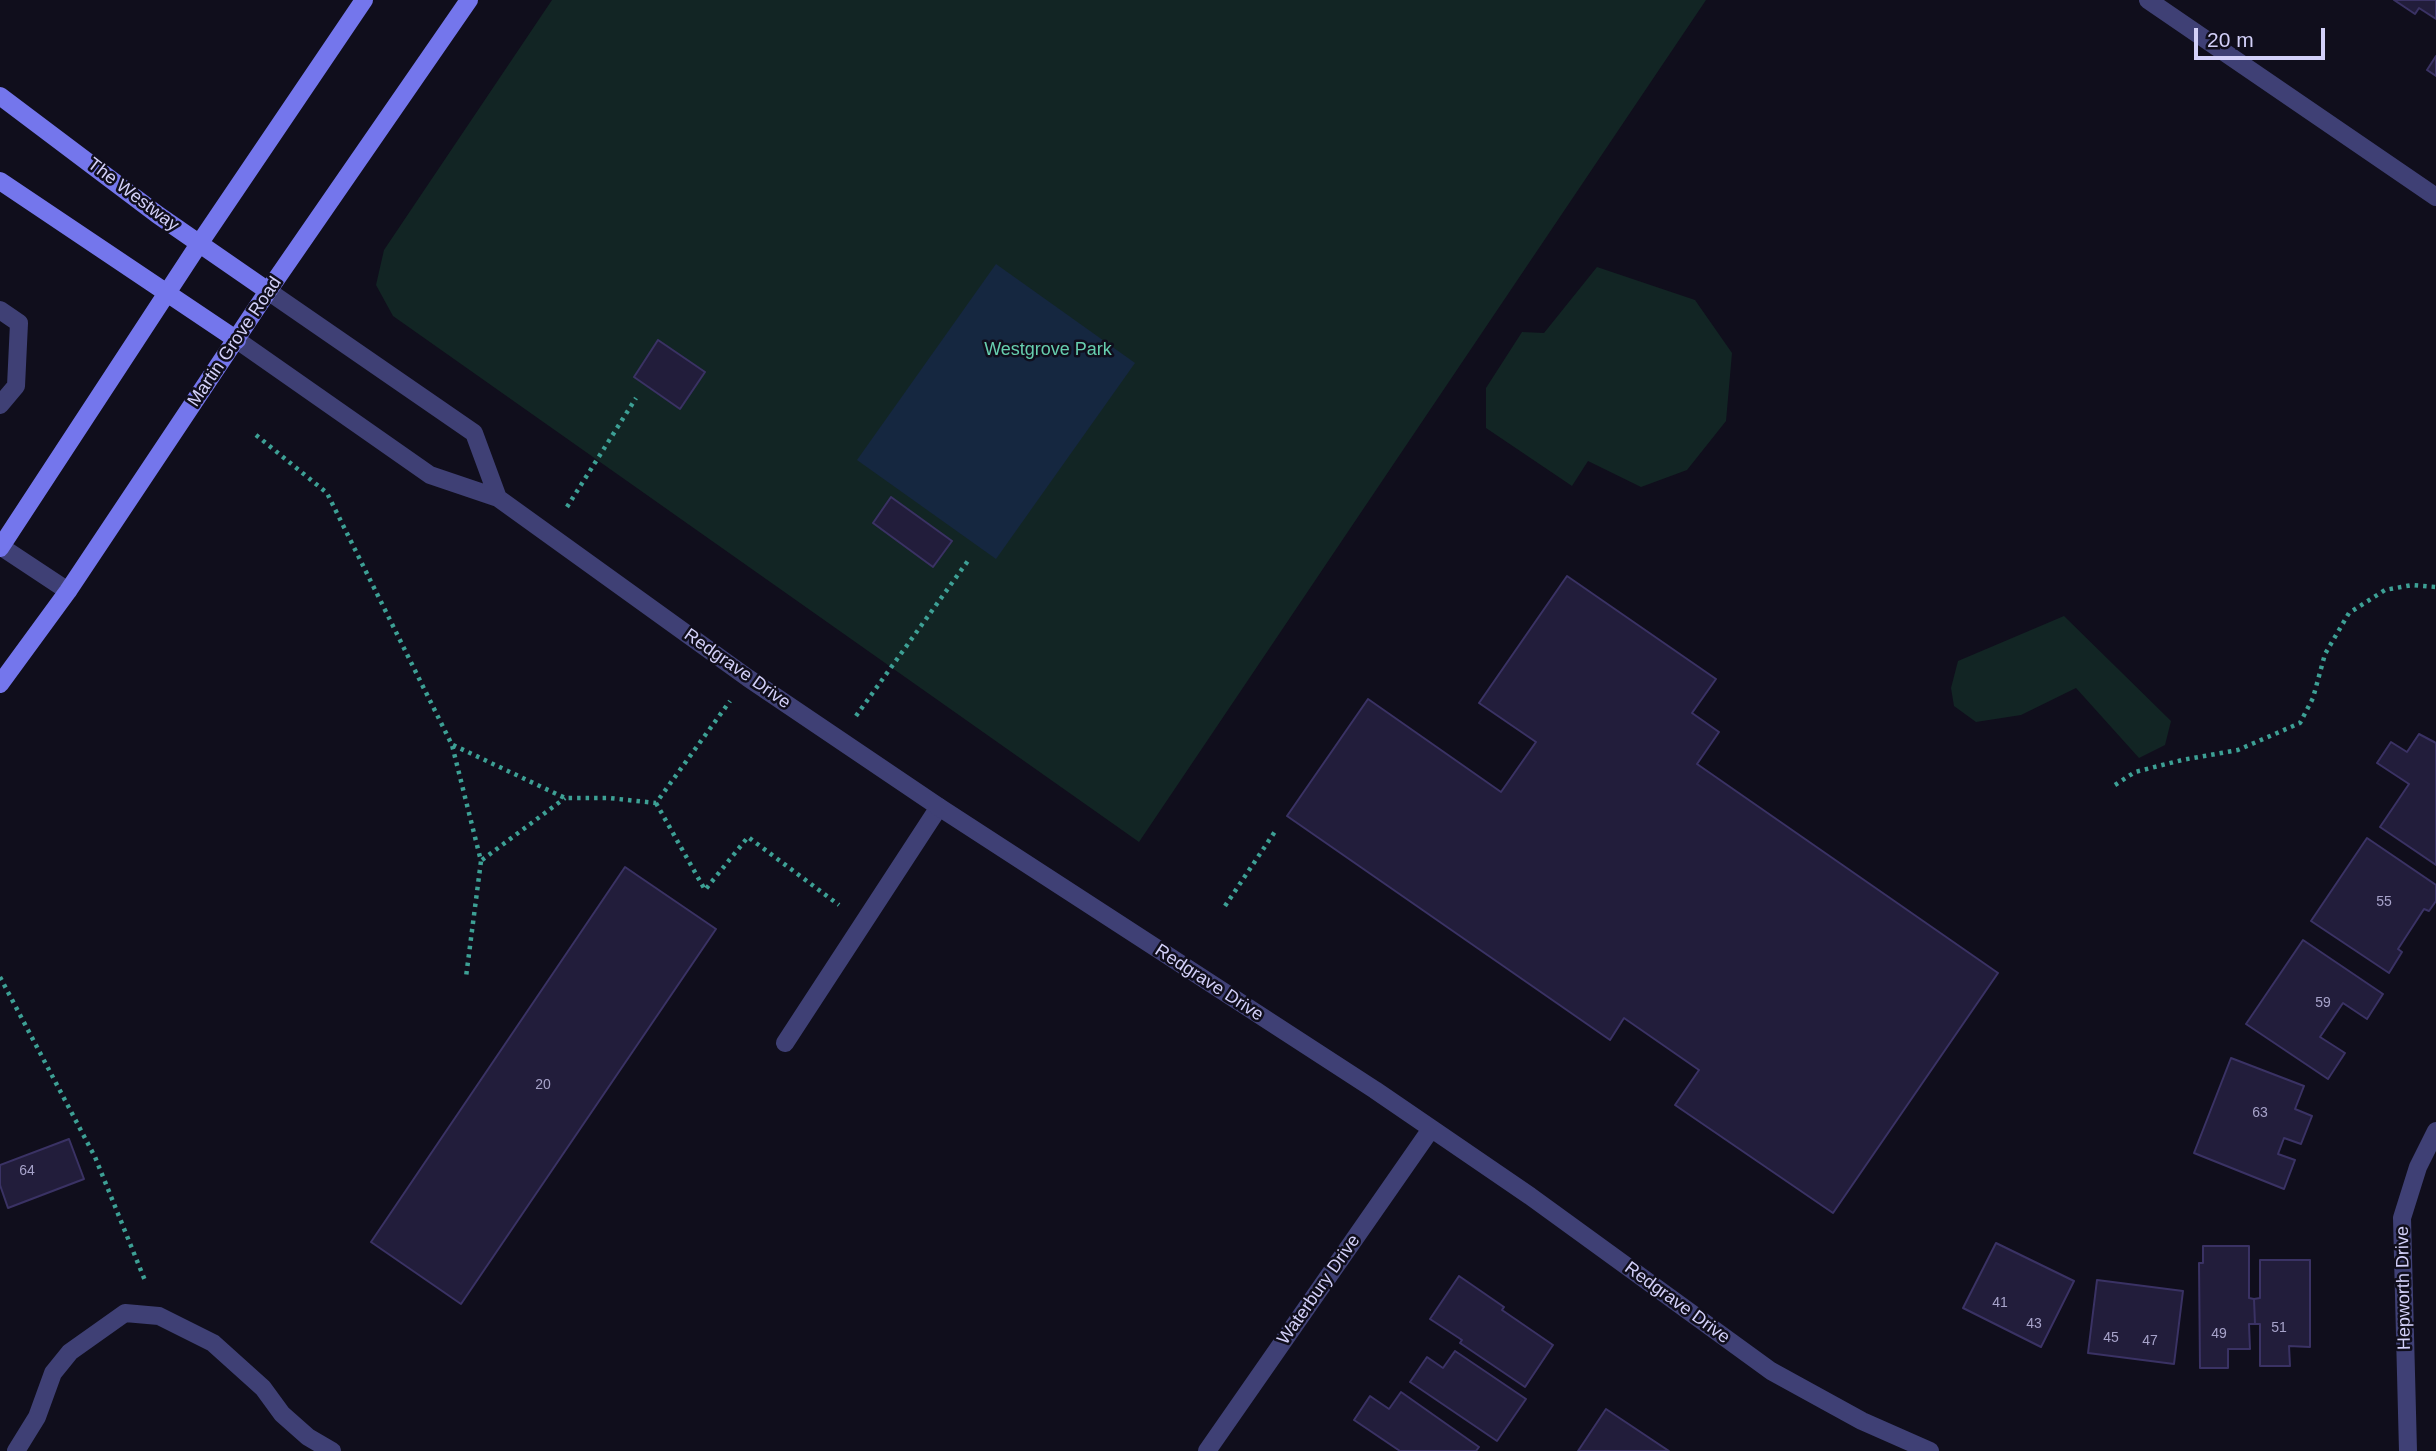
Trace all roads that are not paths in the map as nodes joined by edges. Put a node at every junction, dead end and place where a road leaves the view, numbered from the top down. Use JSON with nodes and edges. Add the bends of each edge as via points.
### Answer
{"nodes":[{"id":1,"x":364,"y":0,"type":"edge"},
{"id":2,"x":469,"y":0,"type":"edge"},
{"id":3,"x":2148,"y":0,"type":"edge"},
{"id":4,"x":0,"y":96,"type":"edge"},
{"id":5,"x":0,"y":181,"type":"edge"},
{"id":6,"x":2436,"y":197,"type":"edge"},
{"id":7,"x":199,"y":244,"type":"junction"},
{"id":8,"x":268,"y":291,"type":"junction"},
{"id":9,"x":168,"y":292,"type":"junction"},
{"id":10,"x":0,"y":310,"type":"edge"},
{"id":11,"x":237,"y":340,"type":"junction"},
{"id":12,"x":0,"y":405,"type":"edge"},
{"id":13,"x":498,"y":498,"type":"junction"},
{"id":14,"x":0,"y":547,"type":"edge"},
{"id":15,"x":68,"y":591,"type":"junction"},
{"id":16,"x":0,"y":684,"type":"edge"},
{"id":17,"x":939,"y":807,"type":"junction"},
{"id":18,"x":785,"y":1043,"type":"dead end"},
{"id":19,"x":1431,"y":1129,"type":"junction"},
{"id":20,"x":2436,"y":1131,"type":"edge"},
{"id":21,"x":16,"y":1451,"type":"edge"},
{"id":22,"x":332,"y":1451,"type":"edge"},
{"id":23,"x":1207,"y":1451,"type":"edge"},
{"id":24,"x":1930,"y":1451,"type":"edge"},
{"id":25,"x":2408,"y":1451,"type":"edge"}],
"edges":[{"from":1,"to":7,"type":"main road"},
{"from":2,"to":8,"type":"main road","name":"Martin Grove Road"},
{"from":3,"to":6,"type":"street"},
{"from":4,"to":7,"type":"main road","name":"The Westway"},
{"from":5,"to":9,"type":"main road"},
{"from":7,"to":8,"type":"main road","name":"The Westway"},
{"from":7,"to":9,"type":"main road"},
{"from":8,"to":11,"type":"main road","name":"Martin Grove Road"},
{"from":8,"to":13,"type":"street","via":[[474,433]]},
{"from":9,"to":11,"type":"main road"},
{"from":9,"to":14,"type":"main road"},
{"from":10,"to":12,"type":"street","via":[[19,323],[16,386]]},
{"from":11,"to":13,"type":"street","name":"Redgrave Drive","via":[[430,475]]},
{"from":11,"to":15,"type":"main road","name":"Martin Grove Road"},
{"from":13,"to":17,"type":"street","name":"Redgrave Drive","via":[[748,678]]},
{"from":14,"to":15,"type":"street"},
{"from":15,"to":16,"type":"main road","name":"Martin Grove Road"},
{"from":17,"to":18,"type":"street"},
{"from":17,"to":19,"type":"street","name":"Redgrave Drive"},
{"from":19,"to":23,"type":"street","name":"Waterbury Drive"},
{"from":19,"to":24,"type":"street","name":"Redgrave Drive","via":[[1771,1371],[1862,1422]]},
{"from":20,"to":25,"type":"street","name":"Hepworth Drive","via":[[2418,1167],[2402,1219]]},
{"from":21,"to":22,"type":"street","via":[[37,1417],[53,1373],[70,1352],[125,1313],[159,1316],[213,1343],[262,1388],[282,1414]]}]}
